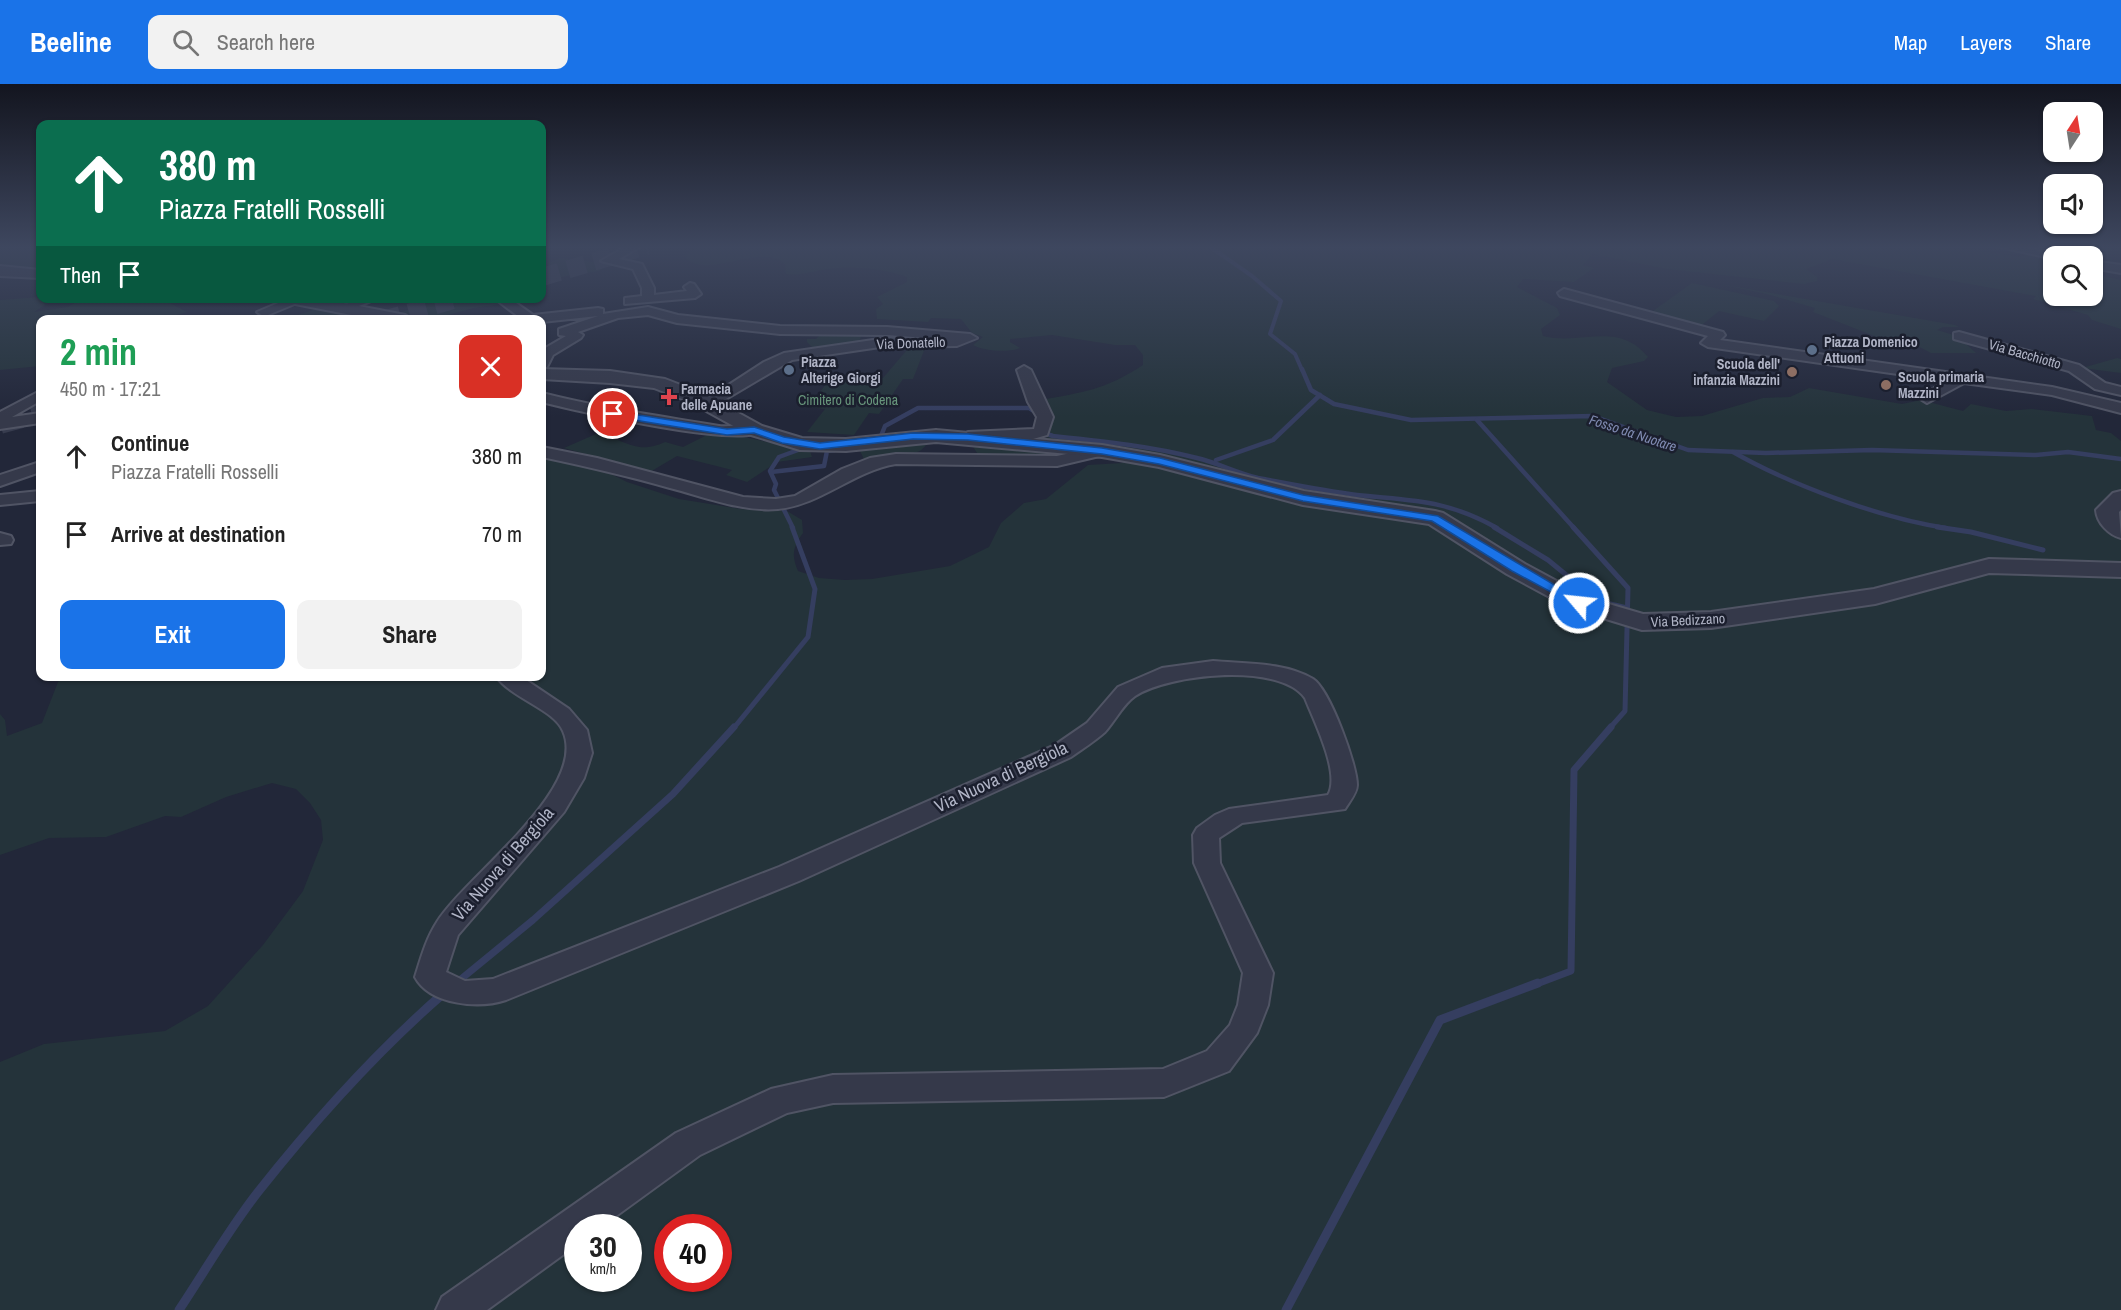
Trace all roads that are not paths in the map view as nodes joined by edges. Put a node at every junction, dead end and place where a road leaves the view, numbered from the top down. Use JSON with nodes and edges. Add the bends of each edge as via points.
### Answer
{"nodes":[{"id":1,"x":284,"y":303,"type":"edge"},
{"id":2,"x":317,"y":303,"type":"edge"},
{"id":3,"x":358,"y":303,"type":"edge"},
{"id":4,"x":508,"y":303,"type":"edge"},
{"id":5,"x":613,"y":303,"type":"edge"},
{"id":6,"x":1601,"y":303,"type":"edge"},
{"id":7,"x":344,"y":308,"type":"junction"},
{"id":8,"x":672,"y":311,"type":"junction"},
{"id":9,"x":263,"y":312,"type":"dead end"},
{"id":10,"x":608,"y":313,"type":"junction"},
{"id":11,"x":689,"y":314,"type":"dead end"},
{"id":12,"x":376,"y":315,"type":"edge"},
{"id":13,"x":525,"y":315,"type":"edge"},
{"id":14,"x":546,"y":318,"type":"edge"},
{"id":15,"x":546,"y":326,"type":"edge"},
{"id":16,"x":570,"y":333,"type":"junction"},
{"id":17,"x":1959,"y":336,"type":"dead end"},
{"id":18,"x":546,"y":355,"type":"edge"},
{"id":19,"x":1024,"y":370,"type":"dead end"},
{"id":20,"x":546,"y":374,"type":"edge"},
{"id":21,"x":1966,"y":379,"type":"junction"},
{"id":22,"x":2095,"y":383,"type":"junction"},
{"id":23,"x":2121,"y":386,"type":"edge"},
{"id":24,"x":2121,"y":391,"type":"edge"},
{"id":25,"x":36,"y":397,"type":"edge"},
{"id":26,"x":1928,"y":398,"type":"dead end"},
{"id":27,"x":546,"y":399,"type":"edge"},
{"id":28,"x":709,"y":404,"type":"junction"},
{"id":29,"x":2121,"y":408,"type":"edge"},
{"id":30,"x":0,"y":418,"type":"edge"},
{"id":31,"x":36,"y":419,"type":"edge"},
{"id":32,"x":0,"y":424,"type":"edge"},
{"id":33,"x":754,"y":430,"type":"junction"},
{"id":34,"x":968,"y":437,"type":"junction"},
{"id":35,"x":1102,"y":451,"type":"junction"},
{"id":36,"x":546,"y":453,"type":"edge"},
{"id":37,"x":36,"y":468,"type":"edge"},
{"id":38,"x":0,"y":481,"type":"edge"},
{"id":39,"x":36,"y":496,"type":"edge"},
{"id":40,"x":2121,"y":498,"type":"edge"},
{"id":41,"x":0,"y":500,"type":"edge"},
{"id":42,"x":0,"y":511,"type":"edge"},
{"id":43,"x":2121,"y":531,"type":"edge"},
{"id":44,"x":2121,"y":570,"type":"edge"},
{"id":45,"x":514,"y":681,"type":"edge"},
{"id":46,"x":455,"y":1310,"type":"edge"}],
"edges":[{"from":1,"to":9,"type":"street"},
{"from":2,"to":7,"type":"street"},
{"from":3,"to":7,"type":"street"},
{"from":4,"to":13,"type":"street"},
{"from":5,"to":10,"type":"street","via":[[604,304]]},
{"from":6,"to":21,"type":"street","via":[[1718,335],[1708,343]]},
{"from":7,"to":12,"type":"street"},
{"from":8,"to":10,"type":"street"},
{"from":8,"to":11,"type":"street"},
{"from":8,"to":28,"type":"street","name":"Via Donatello","via":[[780,330],[970,338],[957,342],[880,343],[789,356]]},
{"from":10,"to":14,"type":"street"},
{"from":10,"to":16,"type":"street"},
{"from":15,"to":16,"type":"street"},
{"from":16,"to":18,"type":"street"},
{"from":17,"to":22,"type":"street","name":"Via Bacchiotto","via":[[2074,368]]},
{"from":19,"to":34,"type":"street","via":[[1045,417],[1041,432],[1035,436]]},
{"from":20,"to":28,"type":"street","name":"Via Bedizzano","via":[[658,383]]},
{"from":21,"to":22,"type":"street","via":[[2000,375]]},
{"from":21,"to":26,"type":"street"},
{"from":21,"to":29,"type":"street","via":[[2052,391]]},
{"from":22,"to":23,"type":"street"},
{"from":22,"to":24,"type":"street","name":"Via Bacchiotto"},
{"from":25,"to":30,"type":"street"},
{"from":27,"to":33,"type":"street","via":[[590,411],[727,432]]},
{"from":28,"to":33,"type":"street","name":"Via Bedizzano"},
{"from":31,"to":32,"type":"street"},
{"from":33,"to":34,"type":"street","name":"Via Bedizzano","via":[[782,440],[820,446],[913,436]]},
{"from":34,"to":35,"type":"street","name":"Via Bedizzano"},
{"from":35,"to":36,"type":"street","via":[[1057,461],[876,462],[800,500],[776,504],[742,502]]},
{"from":35,"to":44,"type":"street","name":"Via Bedizzano","via":[[1160,461],[1303,498],[1435,518],[1579,603],[1642,622],[1711,620],[1832,603],[1875,596],[1989,566]]},
{"from":37,"to":38,"type":"street"},
{"from":39,"to":41,"type":"street"},
{"from":39,"to":42,"type":"street"},
{"from":40,"to":43,"type":"street","via":[[2107,510],[2108,517]]},
{"from":45,"to":46,"type":"street","name":"Via Nuova di Bergiola","via":[[575,729],[580,744],[578,766],[542,823],[447,929],[430,977],[462,993],[495,991],[789,874],[1063,751],[1095,728],[1126,692],[1170,673],[1213,668],[1263,670],[1302,681],[1317,698],[1344,770],[1345,788],[1336,803],[1238,815],[1206,835],[1207,863],[1258,973],[1253,1005],[1242,1033],[1218,1061],[1164,1083],[833,1089],[782,1099],[688,1144]]}]}
